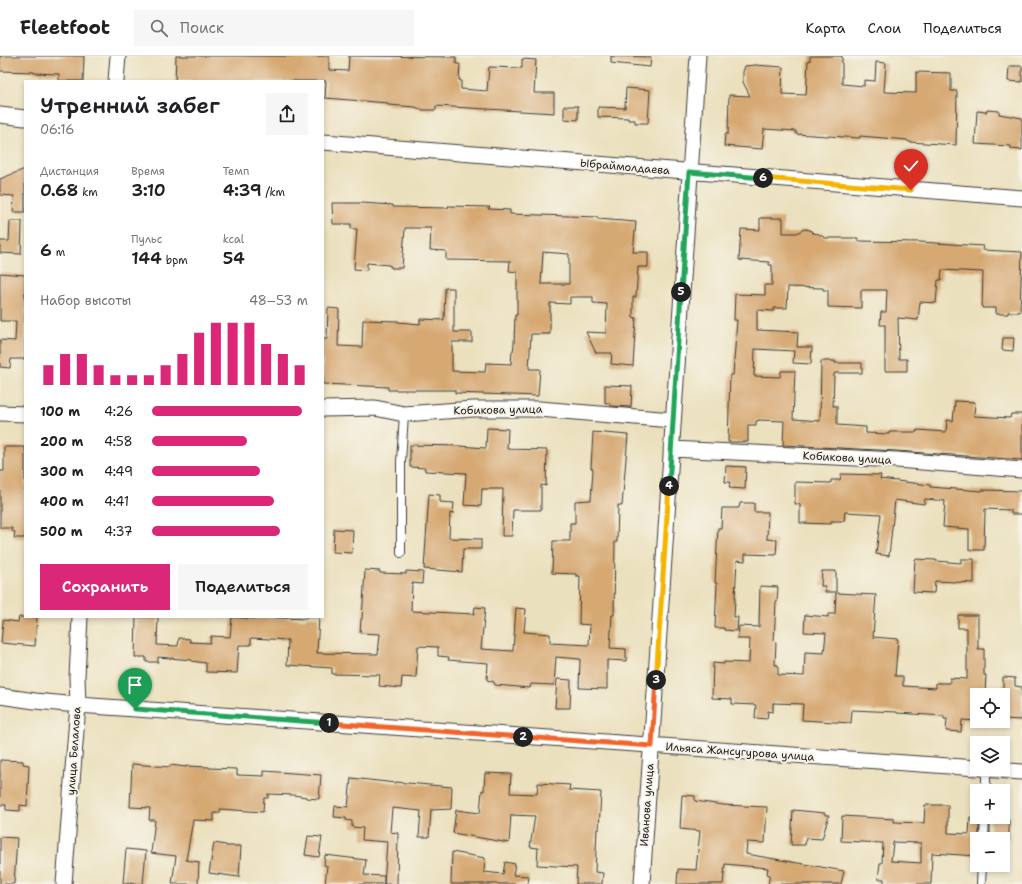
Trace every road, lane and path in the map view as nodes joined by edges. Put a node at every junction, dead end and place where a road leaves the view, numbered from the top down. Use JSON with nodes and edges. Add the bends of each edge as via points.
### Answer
{"nodes":[{"id":1,"x":118,"y":56,"type":"edge"},
{"id":2,"x":698,"y":56,"type":"edge"},
{"id":3,"x":116,"y":80,"type":"edge"},
{"id":4,"x":0,"y":116,"type":"edge"},
{"id":5,"x":24,"y":118,"type":"edge"},
{"id":6,"x":324,"y":142,"type":"edge"},
{"id":7,"x":689,"y":172,"type":"junction"},
{"id":8,"x":1022,"y":198,"type":"edge"},
{"id":9,"x":324,"y":409,"type":"edge"},
{"id":10,"x":0,"y":413,"type":"edge"},
{"id":11,"x":24,"y":414,"type":"edge"},
{"id":12,"x":404,"y":414,"type":"junction"},
{"id":13,"x":672,"y":420,"type":"junction"},
{"id":14,"x":671,"y":449,"type":"junction"},
{"id":15,"x":1022,"y":470,"type":"edge"},
{"id":16,"x":400,"y":553,"type":"dead end"},
{"id":17,"x":80,"y":618,"type":"edge"},
{"id":18,"x":0,"y":696,"type":"edge"},
{"id":19,"x":78,"y":705,"type":"junction"},
{"id":20,"x":652,"y":746,"type":"junction"},
{"id":21,"x":970,"y":768,"type":"edge"},
{"id":22,"x":1010,"y":771,"type":"edge"},
{"id":23,"x":1022,"y":772,"type":"edge"},
{"id":24,"x":982,"y":872,"type":"edge"},
{"id":25,"x":64,"y":884,"type":"edge"},
{"id":26,"x":642,"y":884,"type":"edge"},
{"id":27,"x":981,"y":884,"type":"edge"}],
"edges":[{"from":1,"to":3,"type":"street"},
{"from":2,"to":7,"type":"street","name":"Иванова улица"},
{"from":4,"to":5,"type":"street"},
{"from":6,"to":7,"type":"street","name":"Ыбраймолдаева"},
{"from":7,"to":8,"type":"street","name":"Ыбраймолдаева"},
{"from":7,"to":13,"type":"street","name":"Иванова улица"},
{"from":9,"to":12,"type":"street","name":"Кобикова улица","via":[[374,408]]},
{"from":10,"to":11,"type":"street"},
{"from":12,"to":13,"type":"street","name":"Кобикова улица","via":[[473,409],[539,409]]},
{"from":12,"to":16,"type":"lane"},
{"from":13,"to":14,"type":"street","name":"Иванова улица"},
{"from":14,"to":15,"type":"street","name":"Кобикова улица","via":[[897,460]]},
{"from":14,"to":20,"type":"street","name":"Иванова улица"},
{"from":17,"to":19,"type":"street","name":"улица Белалова"},
{"from":18,"to":19,"type":"street","name":"Ильяса Жансугурова улица"},
{"from":19,"to":20,"type":"street","name":"Ильяса Жансугурова улица"},
{"from":19,"to":25,"type":"street","name":"улица Белалова"},
{"from":20,"to":21,"type":"street","name":"Ильяса Жансугурова улица"},
{"from":20,"to":26,"type":"street","name":"Иванова улица"},
{"from":22,"to":23,"type":"street"},
{"from":24,"to":27,"type":"lane"}]}
